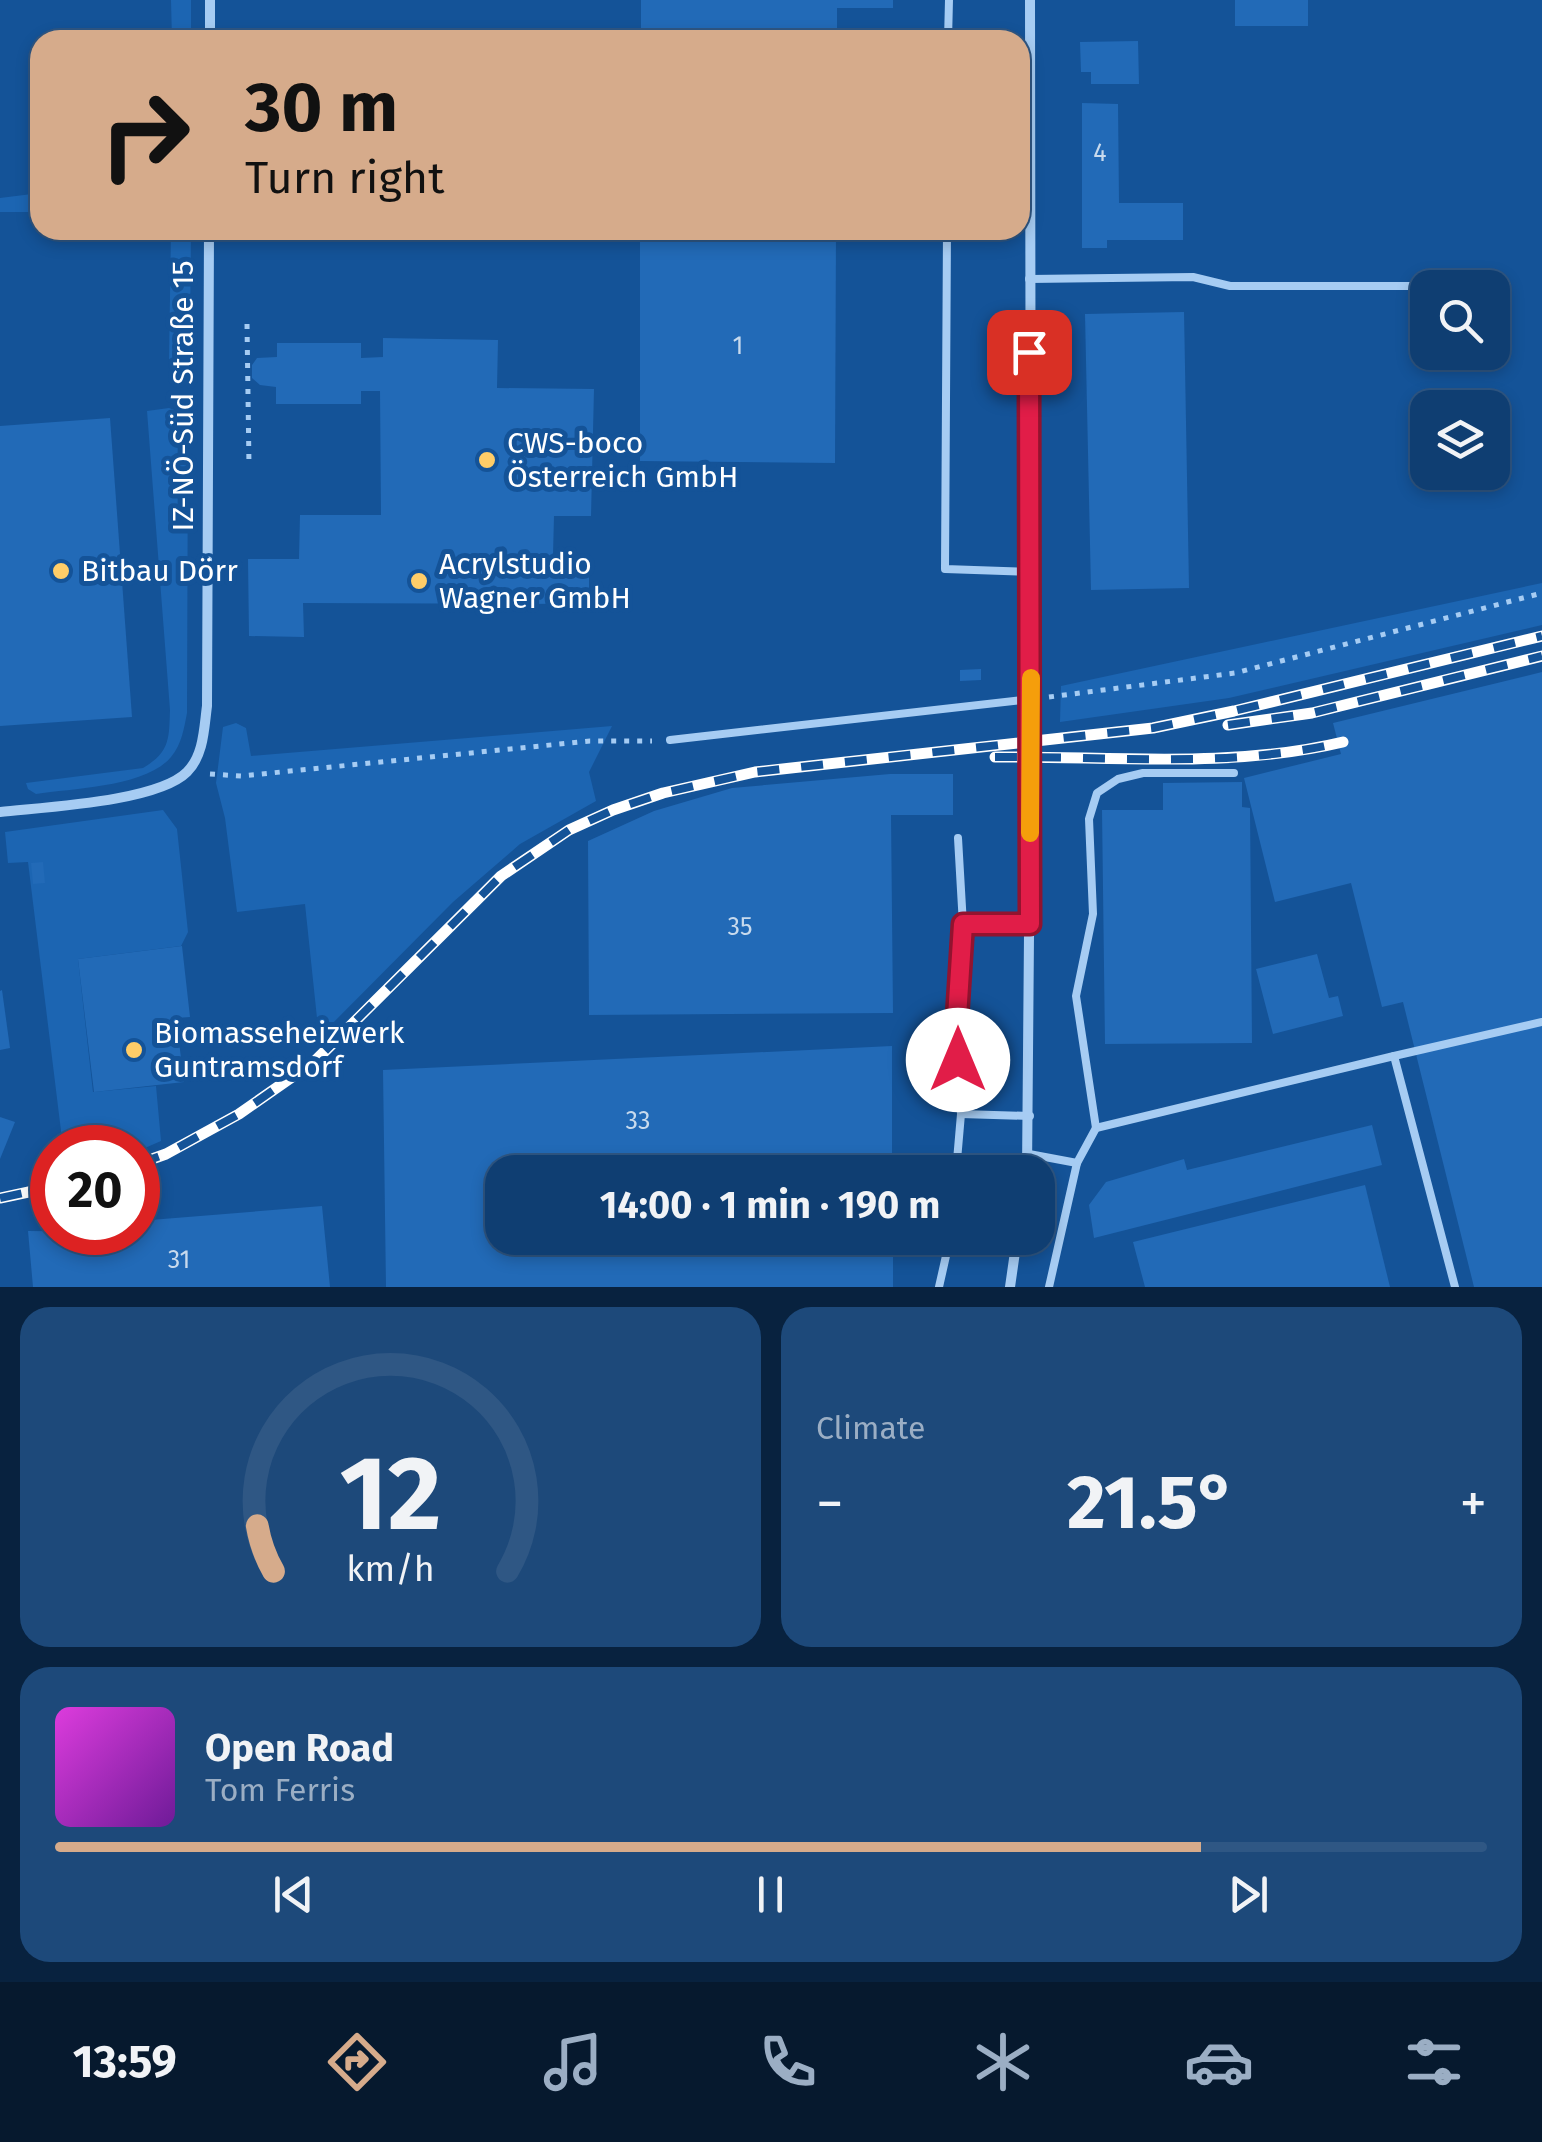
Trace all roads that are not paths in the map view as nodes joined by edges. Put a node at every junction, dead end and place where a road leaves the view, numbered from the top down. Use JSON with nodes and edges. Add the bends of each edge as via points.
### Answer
{"nodes":[{"id":1,"x":210,"y":0,"type":"edge"},
{"id":2,"x":948,"y":0,"type":"edge"},
{"id":3,"x":1030,"y":0,"type":"edge"},
{"id":4,"x":210,"y":30,"type":"edge"},
{"id":5,"x":948,"y":30,"type":"edge"},
{"id":6,"x":1030,"y":30,"type":"edge"},
{"id":7,"x":209,"y":240,"type":"edge"},
{"id":8,"x":947,"y":240,"type":"edge"},
{"id":9,"x":1029,"y":240,"type":"edge"},
{"id":10,"x":1029,"y":280,"type":"junction"},
{"id":11,"x":1410,"y":286,"type":"edge"},
{"id":12,"x":1029,"y":572,"type":"junction"},
{"id":13,"x":1032,"y":699,"type":"junction"},
{"id":14,"x":670,"y":740,"type":"road end"},
{"id":15,"x":1234,"y":774,"type":"dead end"},
{"id":16,"x":0,"y":812,"type":"edge"},
{"id":17,"x":958,"y":838,"type":"dead end"},
{"id":18,"x":963,"y":924,"type":"junction"},
{"id":19,"x":1030,"y":924,"type":"junction"},
{"id":20,"x":1542,"y":1022,"type":"edge"},
{"id":21,"x":1394,"y":1056,"type":"junction"},
{"id":22,"x":961,"y":1114,"type":"junction"},
{"id":23,"x":1030,"y":1116,"type":"junction"},
{"id":24,"x":1096,"y":1128,"type":"junction"},
{"id":25,"x":1030,"y":1154,"type":"joint"},
{"id":26,"x":957,"y":1155,"type":"edge"},
{"id":27,"x":1077,"y":1163,"type":"junction"},
{"id":28,"x":946,"y":1255,"type":"edge"},
{"id":29,"x":1015,"y":1255,"type":"edge"},
{"id":30,"x":939,"y":1287,"type":"edge"},
{"id":31,"x":1010,"y":1287,"type":"edge"},
{"id":32,"x":1049,"y":1287,"type":"edge"},
{"id":33,"x":1456,"y":1287,"type":"edge"}],
"edges":[{"from":1,"to":4,"type":"street"},
{"from":2,"to":5,"type":"lane"},
{"from":3,"to":6,"type":"street"},
{"from":7,"to":16,"type":"street","name":"IZ-NÖ-Süd Straße 15","via":[[201,748],[188,771],[165,786]]},
{"from":8,"to":12,"type":"lane","via":[[945,569]]},
{"from":9,"to":10,"type":"street"},
{"from":10,"to":11,"type":"lane","via":[[1193,277],[1230,286]]},
{"from":10,"to":12,"type":"street"},
{"from":12,"to":13,"type":"street"},
{"from":13,"to":14,"type":"lane"},
{"from":13,"to":19,"type":"street"},
{"from":15,"to":24,"type":"lane","via":[[1142,773],[1118,778],[1097,793],[1090,819],[1093,914],[1076,996]]},
{"from":17,"to":18,"type":"lane"},
{"from":18,"to":19,"type":"lane"},
{"from":18,"to":22,"type":"lane","via":[[956,1033]]},
{"from":19,"to":23,"type":"street"},
{"from":20,"to":21,"type":"lane"},
{"from":21,"to":24,"type":"lane"},
{"from":21,"to":33,"type":"lane"},
{"from":22,"to":23,"type":"lane"},
{"from":22,"to":26,"type":"lane"},
{"from":23,"to":25,"type":"street"},
{"from":24,"to":27,"type":"lane"},
{"from":25,"to":27,"type":"lane"},
{"from":27,"to":32,"type":"lane"},
{"from":28,"to":30,"type":"lane"},
{"from":29,"to":31,"type":"street"}]}
